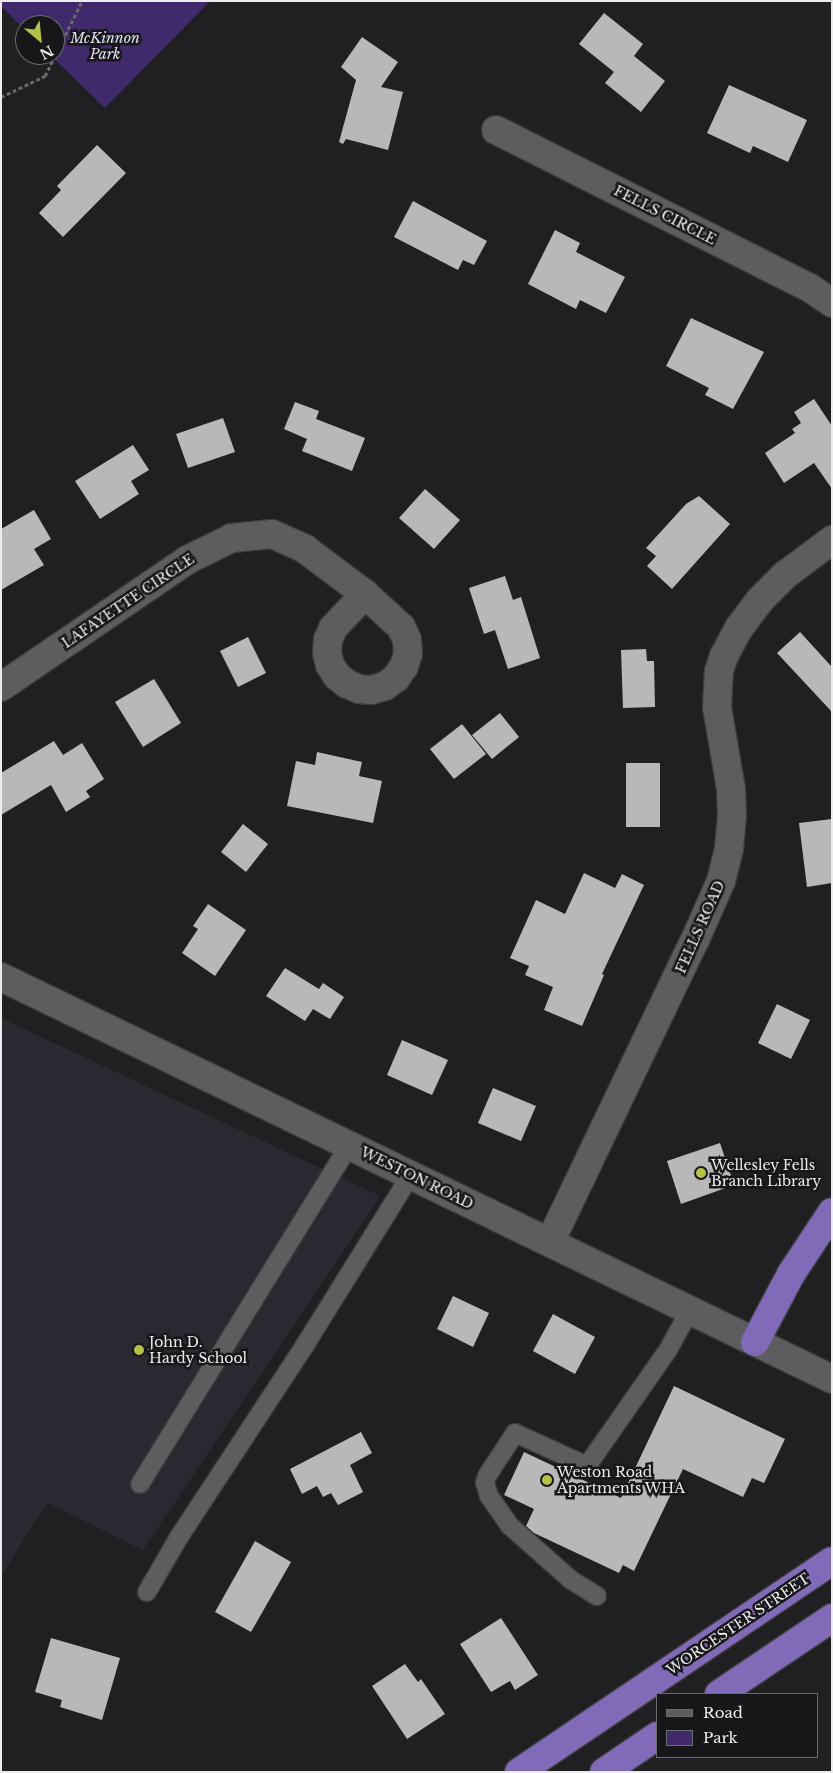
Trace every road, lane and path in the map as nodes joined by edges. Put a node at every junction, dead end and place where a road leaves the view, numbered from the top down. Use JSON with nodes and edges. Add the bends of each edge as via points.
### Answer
{"nodes":[{"id":1,"x":82,"y":1,"type":"edge"},
{"id":2,"x":1,"y":97,"type":"edge"},
{"id":3,"x":496,"y":130,"type":"dead end"},
{"id":4,"x":832,"y":303,"type":"edge"},
{"id":5,"x":832,"y":540,"type":"edge"},
{"id":6,"x":365,"y":594,"type":"dead end"},
{"id":7,"x":1,"y":687,"type":"edge"},
{"id":8,"x":1,"y":977,"type":"edge"},
{"id":9,"x":349,"y":1145,"type":"junction"},
{"id":10,"x":412,"y":1175,"type":"junction"},
{"id":11,"x":832,"y":1212,"type":"edge"},
{"id":12,"x":550,"y":1242,"type":"junction"},
{"id":13,"x":690,"y":1310,"type":"junction"},
{"id":14,"x":755,"y":1342,"type":"junction"},
{"id":15,"x":832,"y":1379,"type":"edge"},
{"id":16,"x":140,"y":1484,"type":"dead end"},
{"id":17,"x":832,"y":1561,"type":"edge"},
{"id":18,"x":147,"y":1592,"type":"dead end"},
{"id":19,"x":597,"y":1596,"type":"dead end"},
{"id":20,"x":832,"y":1618,"type":"edge"},
{"id":21,"x":832,"y":1639,"type":"edge"},
{"id":22,"x":758,"y":1668,"type":"junction"},
{"id":23,"x":720,"y":1693,"type":"edge"},
{"id":24,"x":656,"y":1737,"type":"edge"},
{"id":25,"x":519,"y":1772,"type":"edge"},
{"id":26,"x":604,"y":1772,"type":"edge"}],
"edges":[{"from":1,"to":2,"type":"path","via":[[45,76]]},
{"from":3,"to":4,"type":"street","name":"FELLS CIRCLE","via":[[810,288]]},
{"from":5,"to":12,"type":"street","name":"FELLS ROAD","via":[[785,575],[760,600],[738,628],[724,656],[719,671],[717,707],[732,809],[724,873],[696,940]]},
{"from":6,"to":7,"type":"street","name":"LAFAYETTE CIRCLE","via":[[305,549],[272,534],[232,538],[187,560]]},
{"from":8,"to":9,"type":"street","name":"WESTON ROAD"},
{"from":9,"to":10,"type":"street","name":"WESTON ROAD"},
{"from":9,"to":16,"type":"lane"},
{"from":10,"to":12,"type":"street","name":"WESTON ROAD"},
{"from":10,"to":18,"type":"lane"},
{"from":11,"to":14,"type":"highway","via":[[795,1266]]},
{"from":12,"to":13,"type":"street","name":"WESTON ROAD"},
{"from":13,"to":14,"type":"street","name":"WESTON ROAD"},
{"from":13,"to":19,"type":"lane","via":[[668,1350],[587,1466],[515,1433],[487,1476],[486,1490],[510,1526],[570,1579]]},
{"from":14,"to":15,"type":"street","name":"WESTON ROAD"},
{"from":17,"to":25,"type":"highway","name":"WORCESTER STREET"},
{"from":20,"to":22,"type":"highway"},
{"from":21,"to":22,"type":"highway","via":[[786,1654]]},
{"from":22,"to":23,"type":"highway"},
{"from":24,"to":26,"type":"highway"}]}
